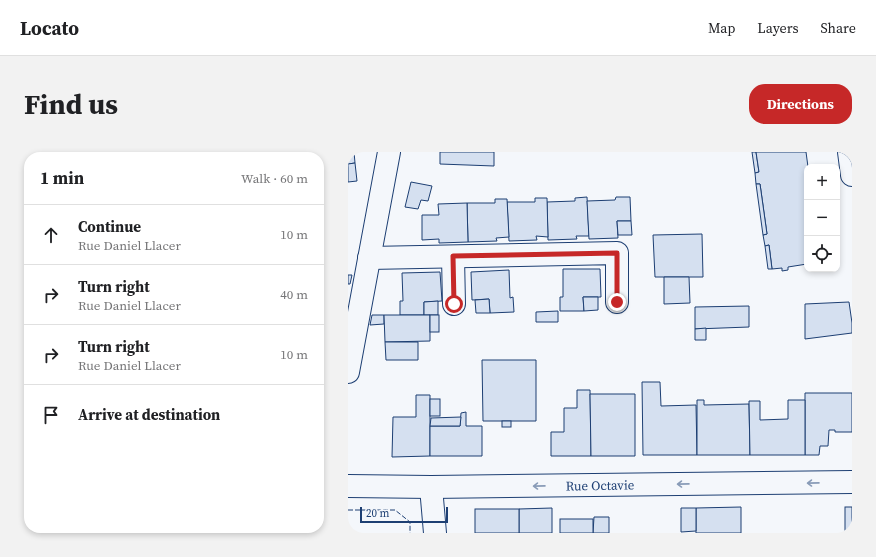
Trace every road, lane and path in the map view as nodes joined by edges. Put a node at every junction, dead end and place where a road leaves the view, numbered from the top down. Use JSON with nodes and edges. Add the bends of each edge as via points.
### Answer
{"nodes":[{"id":1,"x":389,"y":152,"type":"edge"},
{"id":2,"x":849,"y":152,"type":"edge"},
{"id":3,"x":852,"y":175,"type":"edge"},
{"id":4,"x":453,"y":256,"type":"junction"},
{"id":5,"x":369,"y":258,"type":"junction"},
{"id":6,"x":617,"y":302,"type":"dead end"},
{"id":7,"x":454,"y":304,"type":"dead end"},
{"id":8,"x":348,"y":372,"type":"edge"},
{"id":9,"x":852,"y":482,"type":"edge"},
{"id":10,"x":348,"y":486,"type":"edge"},
{"id":11,"x":431,"y":487,"type":"junction"},
{"id":12,"x":435,"y":533,"type":"edge"}],
"edges":[{"from":1,"to":5,"type":"street"},
{"from":2,"to":3,"type":"street"},
{"from":4,"to":5,"type":"street"},
{"from":4,"to":6,"type":"street","via":[[617,253]]},
{"from":4,"to":7,"type":"street"},
{"from":5,"to":8,"type":"street"},
{"from":9,"to":11,"type":"street","name":"Rue Octavie","one_way":true},
{"from":10,"to":11,"type":"street","name":"Rue Octavie"},
{"from":11,"to":12,"type":"street"}]}
